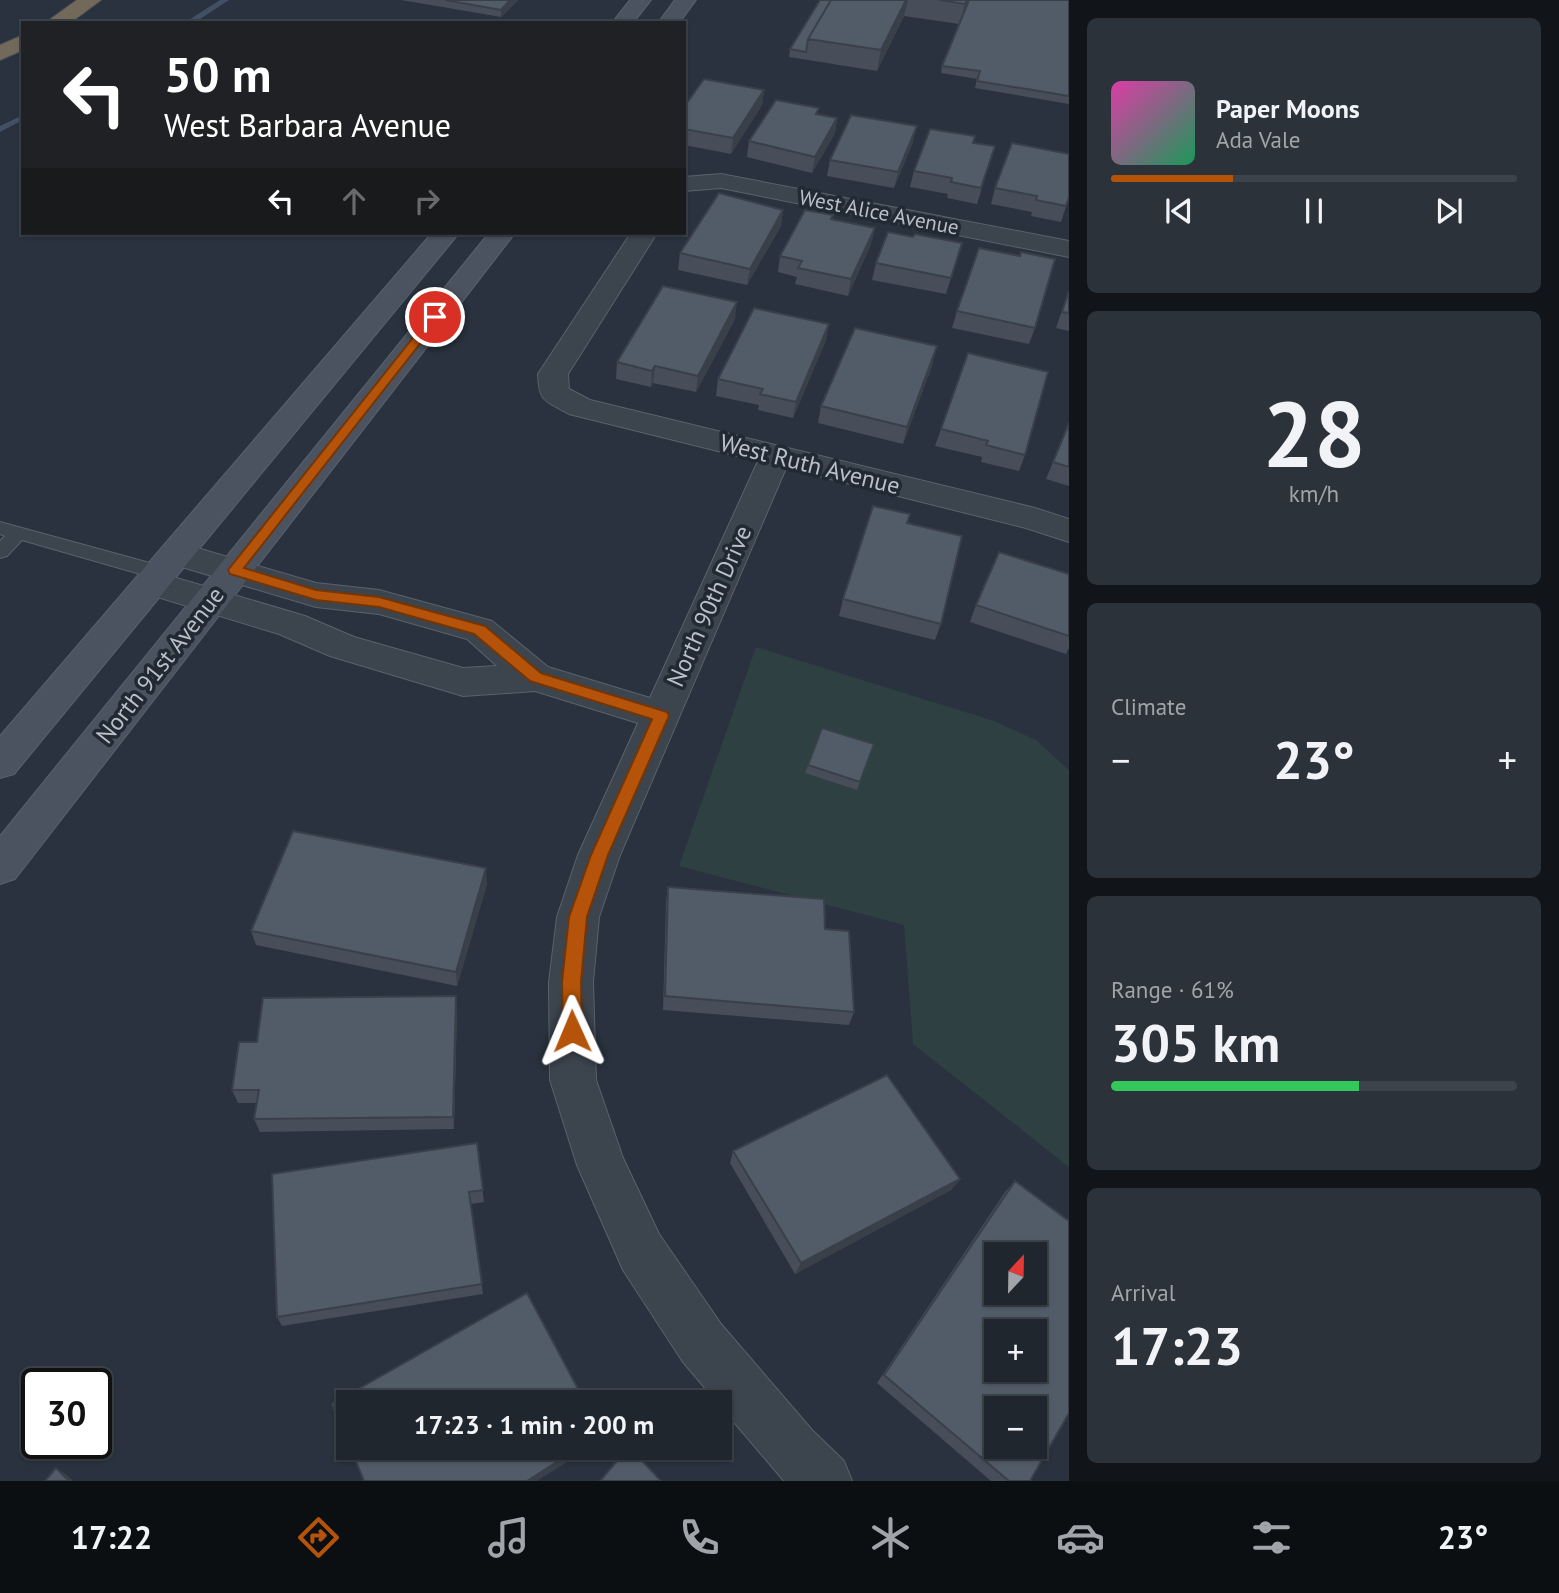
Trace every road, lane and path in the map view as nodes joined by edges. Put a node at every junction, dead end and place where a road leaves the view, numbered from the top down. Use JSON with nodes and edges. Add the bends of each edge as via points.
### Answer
{"nodes":[{"id":1,"x":91,"y":0,"type":"edge"},
{"id":2,"x":641,"y":0,"type":"edge"},
{"id":3,"x":686,"y":0,"type":"edge"},
{"id":4,"x":58,"y":21,"type":"edge"},
{"id":5,"x":624,"y":21,"type":"edge"},
{"id":6,"x":670,"y":21,"type":"edge"},
{"id":7,"x":21,"y":42,"type":"edge"},
{"id":8,"x":0,"y":54,"type":"edge"},
{"id":9,"x":686,"y":183,"type":"edge"},
{"id":10,"x":444,"y":235,"type":"edge"},
{"id":11,"x":500,"y":235,"type":"edge"},
{"id":12,"x":643,"y":235,"type":"edge"},
{"id":13,"x":1069,"y":250,"type":"edge"},
{"id":14,"x":776,"y":455,"type":"junction"},
{"id":15,"x":9,"y":531,"type":"edge"},
{"id":16,"x":1069,"y":531,"type":"edge"},
{"id":17,"x":0,"y":552,"type":"edge"},
{"id":18,"x":164,"y":570,"type":"junction"},
{"id":19,"x":235,"y":570,"type":"junction"},
{"id":20,"x":212,"y":600,"type":"junction"},
{"id":21,"x":536,"y":677,"type":"junction"},
{"id":22,"x":661,"y":716,"type":"junction"},
{"id":23,"x":0,"y":763,"type":"edge"},
{"id":24,"x":0,"y":867,"type":"edge"},
{"id":25,"x":824,"y":1481,"type":"edge"}],
"edges":[{"from":1,"to":4,"type":"highway"},
{"from":2,"to":5,"type":"main road"},
{"from":3,"to":6,"type":"main road"},
{"from":7,"to":8,"type":"highway"},
{"from":9,"to":13,"type":"street","name":"West Alice Avenue","via":[[721,181]]},
{"from":10,"to":18,"type":"main road"},
{"from":11,"to":19,"type":"main road","name":"North 91st Avenue"},
{"from":12,"to":14,"type":"street","name":"West Ruth Avenue","via":[[553,374],[554,393],[580,407]]},
{"from":14,"to":16,"type":"street","name":"West Ruth Avenue"},
{"from":14,"to":22,"type":"street","name":"North 90th Drive"},
{"from":15,"to":17,"type":"lane"},
{"from":15,"to":18,"type":"lane"},
{"from":18,"to":19,"type":"street"},
{"from":18,"to":20,"type":"street"},
{"from":18,"to":23,"type":"main road"},
{"from":19,"to":20,"type":"main road","name":"North 91st Avenue"},
{"from":19,"to":21,"type":"street","via":[[316,595],[379,602],[479,630]]},
{"from":20,"to":21,"type":"street","via":[[343,647],[463,682]]},
{"from":20,"to":24,"type":"main road","name":"North 91st Avenue"},
{"from":21,"to":22,"type":"street"},
{"from":22,"to":25,"type":"street","name":"North 90th Drive","via":[[599,855],[578,917],[572,982],[573,1080],[601,1165],[641,1252],[702,1343]]}]}
